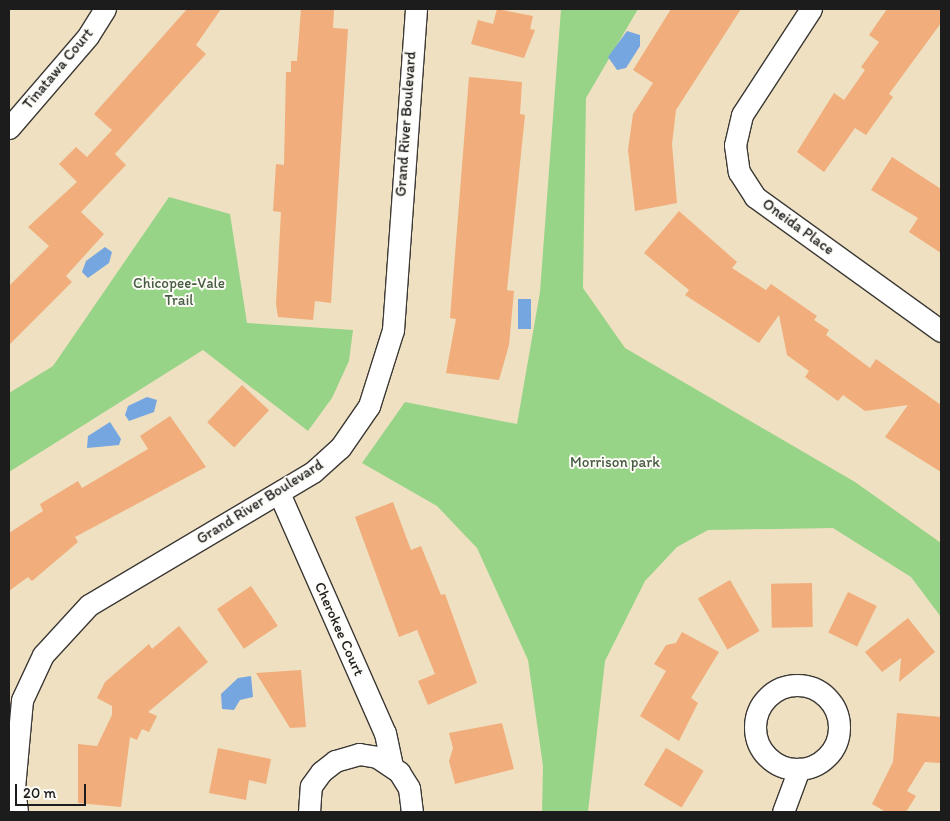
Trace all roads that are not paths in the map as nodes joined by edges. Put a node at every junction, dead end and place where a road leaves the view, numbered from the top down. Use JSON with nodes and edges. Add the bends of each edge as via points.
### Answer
{"nodes":[{"id":1,"x":105,"y":9,"type":"edge"},
{"id":2,"x":416,"y":9,"type":"edge"},
{"id":3,"x":811,"y":9,"type":"edge"},
{"id":4,"x":9,"y":128,"type":"edge"},
{"id":5,"x":941,"y":331,"type":"edge"},
{"id":6,"x":279,"y":493,"type":"junction"},
{"id":7,"x":392,"y":766,"type":"junction"},
{"id":8,"x":799,"y":769,"type":"dead end"},
{"id":9,"x":17,"y":812,"type":"edge"},
{"id":10,"x":309,"y":812,"type":"edge"},
{"id":11,"x":412,"y":812,"type":"edge"},
{"id":12,"x":783,"y":812,"type":"edge"}],
"edges":[{"from":1,"to":4,"type":"street","name":"Tinatawa Court","via":[[88,36]]},
{"from":2,"to":6,"type":"street","name":"Grand River Boulevard","via":[[393,330],[383,370],[370,406],[340,448]]},
{"from":3,"to":5,"type":"street","name":"Oneida Place","via":[[742,115],[735,145],[739,172],[755,197]]},
{"from":6,"to":7,"type":"street","name":"Cherokee Court","via":[[385,734]]},
{"from":6,"to":9,"type":"street","name":"Grand River Boulevard","via":[[89,604],[43,655],[22,700],[14,788]]},
{"from":7,"to":10,"type":"street","via":[[359,754],[335,760],[311,786]]},
{"from":7,"to":11,"type":"street","name":"Cherokee Court","via":[[409,788]]},
{"from":8,"to":12,"type":"street"}]}
